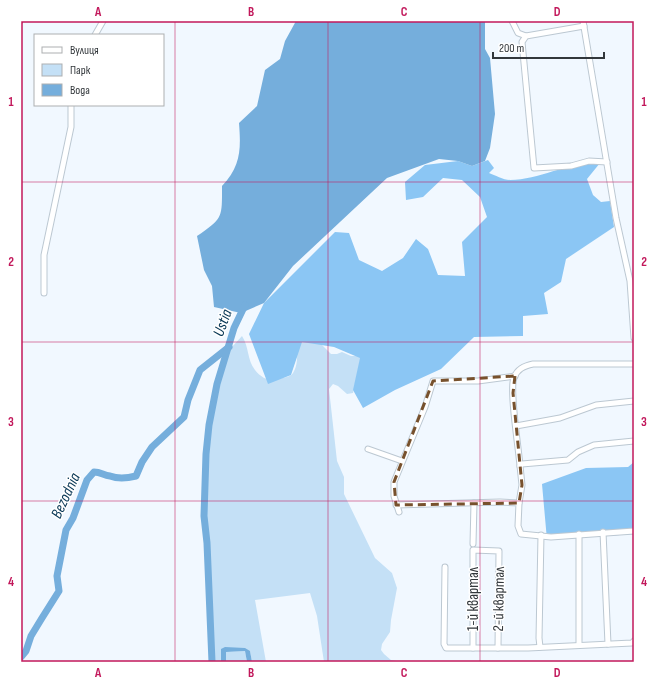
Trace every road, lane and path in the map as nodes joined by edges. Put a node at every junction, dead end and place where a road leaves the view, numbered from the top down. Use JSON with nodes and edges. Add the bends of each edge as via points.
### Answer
{"nodes":[{"id":1,"x":103,"y":21,"type":"edge"},
{"id":2,"x":512,"y":21,"type":"edge"},
{"id":3,"x":584,"y":24,"type":"edge"},
{"id":4,"x":96,"y":34,"type":"edge"},
{"id":5,"x":526,"y":36,"type":"junction"},
{"id":6,"x":71,"y":106,"type":"edge"},
{"id":7,"x":607,"y":162,"type":"junction"},
{"id":8,"x":44,"y":292,"type":"dead end"},
{"id":9,"x":634,"y":338,"type":"edge"},
{"id":10,"x":634,"y":364,"type":"edge"},
{"id":11,"x":515,"y":376,"type":"junction"},
{"id":12,"x":634,"y":402,"type":"edge"},
{"id":13,"x":516,"y":426,"type":"junction"},
{"id":14,"x":634,"y":441,"type":"edge"},
{"id":15,"x":368,"y":449,"type":"dead end"},
{"id":16,"x":402,"y":461,"type":"junction"},
{"id":17,"x":520,"y":466,"type":"junction"},
{"id":18,"x":474,"y":503,"type":"junction"},
{"id":19,"x":519,"y":503,"type":"junction"},
{"id":20,"x":396,"y":505,"type":"junction"},
{"id":21,"x":399,"y":512,"type":"dead end"},
{"id":22,"x":634,"y":531,"type":"edge"},
{"id":23,"x":603,"y":532,"type":"junction"},
{"id":24,"x":579,"y":534,"type":"junction"},
{"id":25,"x":540,"y":536,"type":"junction"},
{"id":26,"x":473,"y":547,"type":"junction"},
{"id":27,"x":445,"y":567,"type":"dead end"},
{"id":28,"x":632,"y":643,"type":"edge"},
{"id":29,"x":608,"y":644,"type":"junction"},
{"id":30,"x":579,"y":645,"type":"junction"},
{"id":31,"x":473,"y":648,"type":"junction"},
{"id":32,"x":498,"y":648,"type":"junction"},
{"id":33,"x":540,"y":648,"type":"junction"}],
"edges":[{"from":1,"to":4,"type":"street"},
{"from":2,"to":5,"type":"street","via":[[518,33]]},
{"from":3,"to":5,"type":"street"},
{"from":3,"to":7,"type":"street"},
{"from":5,"to":7,"type":"street","via":[[522,42],[534,168],[572,166],[589,161]]},
{"from":6,"to":8,"type":"street","via":[[71,127],[44,256]]},
{"from":7,"to":9,"type":"street","via":[[630,281]]},
{"from":10,"to":11,"type":"street","via":[[533,364],[517,371]]},
{"from":11,"to":13,"type":"street","via":[[513,393]]},
{"from":11,"to":16,"type":"street","via":[[433,381]]},
{"from":12,"to":13,"type":"street","via":[[596,405],[560,418]]},
{"from":13,"to":17,"type":"street"},
{"from":14,"to":17,"type":"street","via":[[594,446],[578,452],[568,460],[525,463]]},
{"from":15,"to":16,"type":"street"},
{"from":16,"to":20,"type":"street","via":[[394,482]]},
{"from":17,"to":19,"type":"street","via":[[522,485]]},
{"from":18,"to":19,"type":"street"},
{"from":18,"to":20,"type":"street"},
{"from":18,"to":26,"type":"street","name":"1-й квартал"},
{"from":19,"to":25,"type":"street","via":[[520,533]]},
{"from":20,"to":21,"type":"street"},
{"from":22,"to":23,"type":"street"},
{"from":23,"to":24,"type":"street"},
{"from":23,"to":29,"type":"street"},
{"from":24,"to":25,"type":"street"},
{"from":24,"to":30,"type":"street"},
{"from":25,"to":33,"type":"street"},
{"from":26,"to":31,"type":"street","name":"1-й квартал"},
{"from":26,"to":32,"type":"street","name":"2-й квартал","via":[[499,551]]},
{"from":27,"to":31,"type":"street","name":"1-й квартал","via":[[445,646]]},
{"from":28,"to":29,"type":"street"},
{"from":29,"to":30,"type":"street"},
{"from":30,"to":33,"type":"street"},
{"from":31,"to":32,"type":"street"},
{"from":32,"to":33,"type":"street"}]}
